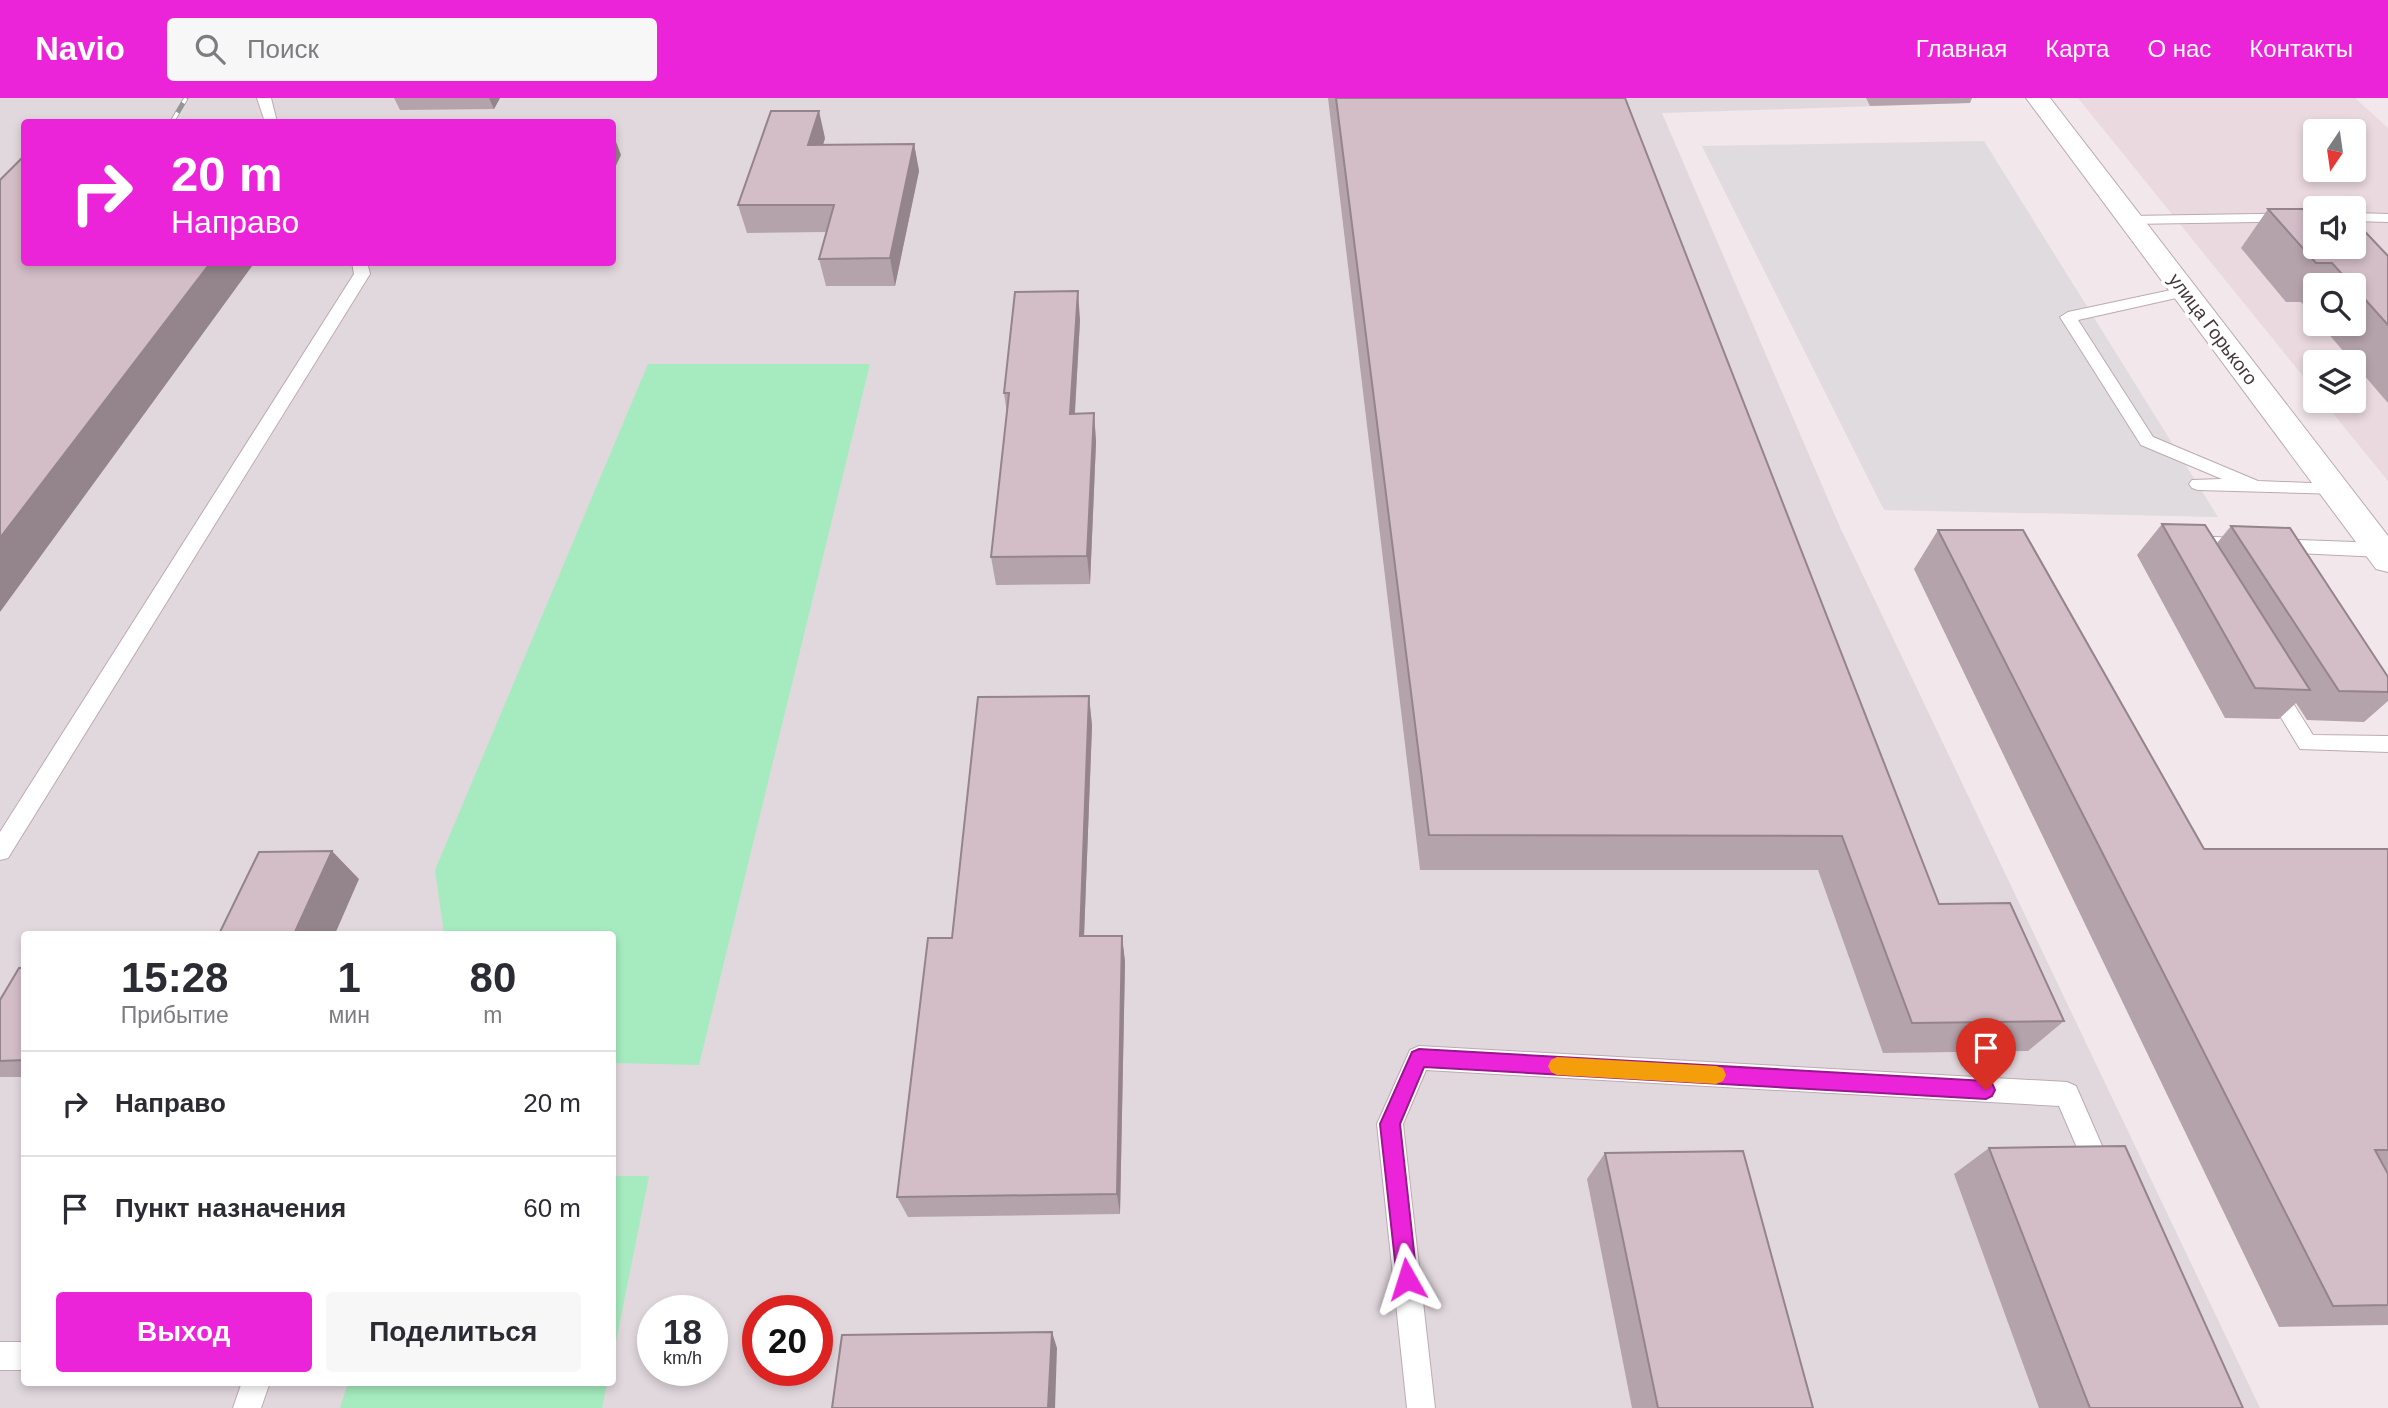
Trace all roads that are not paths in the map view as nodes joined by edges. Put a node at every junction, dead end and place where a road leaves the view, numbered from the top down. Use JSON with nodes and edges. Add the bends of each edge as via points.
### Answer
{"nodes":[{"id":1,"x":264,"y":98,"type":"edge"},
{"id":2,"x":2038,"y":98,"type":"edge"},
{"id":3,"x":270,"y":119,"type":"edge"},
{"id":4,"x":2303,"y":217,"type":"edge"},
{"id":5,"x":2366,"y":217,"type":"edge"},
{"id":6,"x":2388,"y":218,"type":"edge"},
{"id":7,"x":2130,"y":220,"type":"junction"},
{"id":8,"x":360,"y":266,"type":"edge"},
{"id":9,"x":2185,"y":292,"type":"junction"},
{"id":10,"x":2198,"y":484,"type":"dead end"},
{"id":11,"x":2257,"y":487,"type":"junction"},
{"id":12,"x":2335,"y":490,"type":"junction"},
{"id":13,"x":2384,"y":555,"type":"edge"},
{"id":14,"x":2197,"y":565,"type":"edge"},
{"id":15,"x":2263,"y":672,"type":"edge"},
{"id":16,"x":2388,"y":744,"type":"edge"},
{"id":17,"x":0,"y":850,"type":"edge"},
{"id":18,"x":2111,"y":1195,"type":"edge"},
{"id":19,"x":0,"y":1356,"type":"edge"},
{"id":20,"x":21,"y":1356,"type":"edge"},
{"id":21,"x":255,"y":1386,"type":"edge"},
{"id":22,"x":247,"y":1408,"type":"edge"},
{"id":23,"x":1421,"y":1408,"type":"edge"}],
"edges":[{"from":1,"to":3,"type":"lane"},
{"from":2,"to":7,"type":"street","name":"улица Горького"},
{"from":4,"to":7,"type":"lane"},
{"from":5,"to":6,"type":"lane"},
{"from":7,"to":9,"type":"street","name":"улица Горького"},
{"from":8,"to":17,"type":"lane","via":[[362,274]]},
{"from":9,"to":11,"type":"lane","via":[[2068,317],[2147,441]]},
{"from":9,"to":12,"type":"street","name":"улица Горького"},
{"from":10,"to":11,"type":"lane"},
{"from":11,"to":12,"type":"lane"},
{"from":12,"to":13,"type":"street","name":"улица Горького"},
{"from":13,"to":14,"type":"lane","via":[[2182,541]]},
{"from":15,"to":16,"type":"lane","via":[[2307,743]]},
{"from":18,"to":23,"type":"lane","via":[[2067,1094],[1419,1058],[1390,1124]]},
{"from":19,"to":20,"type":"lane"},
{"from":21,"to":22,"type":"lane"}]}
